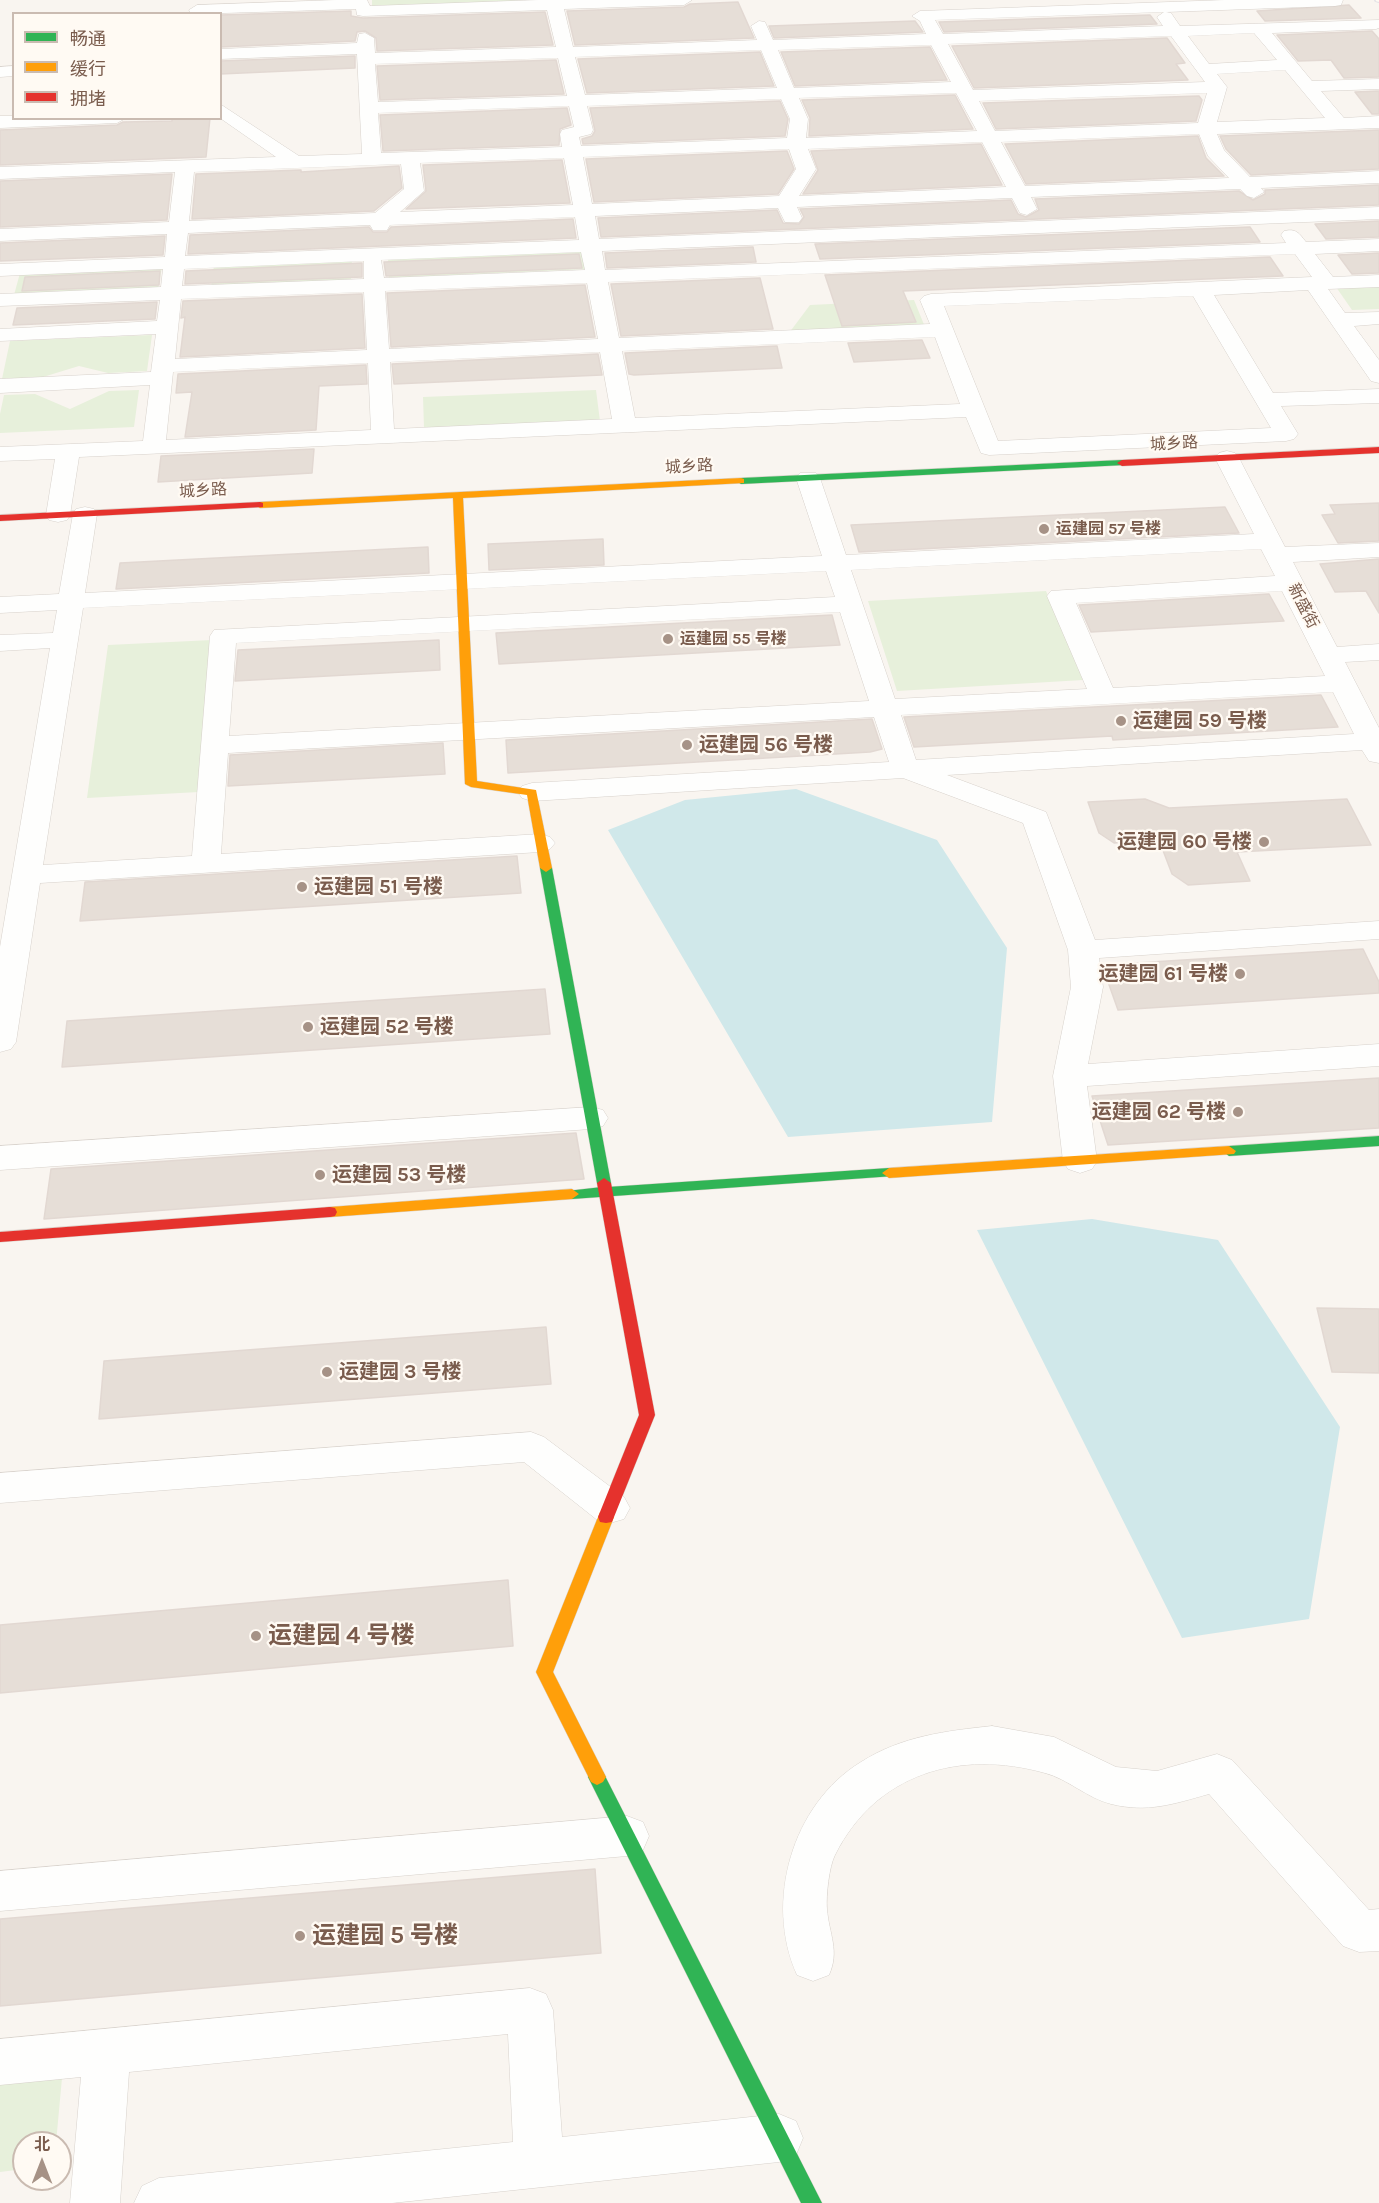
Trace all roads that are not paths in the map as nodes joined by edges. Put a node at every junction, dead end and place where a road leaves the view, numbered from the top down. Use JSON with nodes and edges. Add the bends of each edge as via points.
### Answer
{"nodes":[{"id":1,"x":684,"y":0,"type":"edge"},
{"id":2,"x":1335,"y":1,"type":"edge"},
{"id":3,"x":553,"y":2,"type":"edge"},
{"id":4,"x":363,"y":5,"type":"edge"},
{"id":5,"x":198,"y":8,"type":"edge"},
{"id":6,"x":1158,"y":8,"type":"junction"},
{"id":7,"x":921,"y":10,"type":"junction"},
{"id":8,"x":901,"y":17,"type":"dead end"},
{"id":9,"x":781,"y":22,"type":"dead end"},
{"id":10,"x":1376,"y":24,"type":"dead end"},
{"id":11,"x":1259,"y":28,"type":"junction"},
{"id":12,"x":1175,"y":31,"type":"junction"},
{"id":13,"x":1187,"y":45,"type":"junction"},
{"id":14,"x":940,"y":46,"type":"junction"},
{"id":15,"x":565,"y":51,"type":"junction"},
{"id":16,"x":768,"y":51,"type":"junction"},
{"id":17,"x":222,"y":54,"type":"edge"},
{"id":18,"x":366,"y":54,"type":"junction"},
{"id":19,"x":1290,"y":65,"type":"junction"},
{"id":20,"x":1205,"y":69,"type":"junction"},
{"id":21,"x":1379,"y":84,"type":"edge"},
{"id":22,"x":1307,"y":86,"type":"junction"},
{"id":23,"x":1218,"y":87,"type":"junction"},
{"id":24,"x":964,"y":91,"type":"junction"},
{"id":25,"x":787,"y":93,"type":"junction"},
{"id":26,"x":577,"y":101,"type":"junction"},
{"id":27,"x":369,"y":108,"type":"junction"},
{"id":28,"x":222,"y":111,"type":"edge"},
{"id":29,"x":58,"y":120,"type":"edge"},
{"id":30,"x":0,"y":122,"type":"edge"},
{"id":31,"x":1379,"y":122,"type":"edge"},
{"id":32,"x":1339,"y":124,"type":"junction"},
{"id":33,"x":1206,"y":128,"type":"junction"},
{"id":34,"x":988,"y":136,"type":"junction"},
{"id":35,"x":796,"y":143,"type":"junction"},
{"id":36,"x":572,"y":152,"type":"junction"},
{"id":37,"x":410,"y":158,"type":"junction"},
{"id":38,"x":372,"y":159,"type":"junction"},
{"id":39,"x":295,"y":162,"type":"junction"},
{"id":40,"x":185,"y":166,"type":"junction"},
{"id":41,"x":0,"y":173,"type":"edge"},
{"id":42,"x":1379,"y":177,"type":"edge"},
{"id":43,"x":1244,"y":182,"type":"junction"},
{"id":44,"x":1018,"y":192,"type":"junction"},
{"id":45,"x":785,"y":202,"type":"junction"},
{"id":46,"x":584,"y":210,"type":"junction"},
{"id":47,"x":1379,"y":213,"type":"edge"},
{"id":48,"x":1278,"y":217,"type":"junction"},
{"id":49,"x":380,"y":219,"type":"junction"},
{"id":50,"x":1036,"y":227,"type":"junction"},
{"id":51,"x":178,"y":228,"type":"junction"},
{"id":52,"x":0,"y":235,"type":"edge"},
{"id":53,"x":799,"y":237,"type":"junction"},
{"id":54,"x":1379,"y":245,"type":"edge"},
{"id":55,"x":591,"y":246,"type":"junction"},
{"id":56,"x":1301,"y":248,"type":"junction"},
{"id":57,"x":376,"y":255,"type":"junction"},
{"id":58,"x":1053,"y":259,"type":"junction"},
{"id":59,"x":174,"y":263,"type":"junction"},
{"id":60,"x":8,"y":270,"type":"edge"},
{"id":61,"x":596,"y":277,"type":"junction"},
{"id":62,"x":1379,"y":281,"type":"edge"},
{"id":63,"x":1320,"y":283,"type":"junction"},
{"id":64,"x":374,"y":286,"type":"junction"},
{"id":65,"x":1200,"y":289,"type":"junction"},
{"id":66,"x":171,"y":294,"type":"junction"},
{"id":67,"x":1072,"y":295,"type":"junction"},
{"id":68,"x":4,"y":300,"type":"edge"},
{"id":69,"x":1379,"y":318,"type":"edge"},
{"id":70,"x":1339,"y":320,"type":"junction"},
{"id":71,"x":167,"y":327,"type":"junction"},
{"id":72,"x":942,"y":330,"type":"junction"},
{"id":73,"x":0,"y":336,"type":"edge"},
{"id":74,"x":609,"y":345,"type":"junction"},
{"id":75,"x":378,"y":356,"type":"junction"},
{"id":76,"x":1372,"y":356,"type":"edge"},
{"id":77,"x":162,"y":372,"type":"junction"},
{"id":78,"x":1379,"y":376,"type":"edge"},
{"id":79,"x":0,"y":386,"type":"edge"},
{"id":80,"x":1379,"y":396,"type":"edge"},
{"id":81,"x":1266,"y":400,"type":"junction"},
{"id":82,"x":974,"y":410,"type":"junction"},
{"id":83,"x":625,"y":426,"type":"junction"},
{"id":84,"x":1286,"y":434,"type":"junction"},
{"id":85,"x":383,"y":437,"type":"junction"},
{"id":86,"x":154,"y":447,"type":"junction"},
{"id":87,"x":1379,"y":450,"type":"edge"},
{"id":88,"x":68,"y":451,"type":"junction"},
{"id":89,"x":0,"y":454,"type":"edge"},
{"id":90,"x":1298,"y":454,"type":"junction"},
{"id":91,"x":993,"y":458,"type":"junction"},
{"id":92,"x":1227,"y":458,"type":"junction"},
{"id":93,"x":808,"y":478,"type":"junction"},
{"id":94,"x":458,"y":495,"type":"junction"},
{"id":95,"x":72,"y":514,"type":"junction"},
{"id":96,"x":0,"y":518,"type":"edge"},
{"id":97,"x":1273,"y":548,"type":"junction"},
{"id":98,"x":1379,"y":550,"type":"edge"},
{"id":99,"x":837,"y":563,"type":"junction"},
{"id":100,"x":462,"y":582,"type":"junction"},
{"id":101,"x":1291,"y":583,"type":"junction"},
{"id":102,"x":71,"y":601,"type":"junction"},
{"id":103,"x":850,"y":604,"type":"junction"},
{"id":104,"x":0,"y":605,"type":"edge"},
{"id":105,"x":464,"y":624,"type":"junction"},
{"id":106,"x":64,"y":640,"type":"junction"},
{"id":107,"x":0,"y":643,"type":"edge"},
{"id":108,"x":1379,"y":652,"type":"edge"},
{"id":109,"x":1328,"y":655,"type":"junction"},
{"id":110,"x":1342,"y":682,"type":"junction"},
{"id":111,"x":1103,"y":696,"type":"junction"},
{"id":112,"x":885,"y":708,"type":"junction"},
{"id":113,"x":468,"y":732,"type":"junction"},
{"id":114,"x":215,"y":745,"type":"junction"},
{"id":115,"x":1375,"y":748,"type":"edge"},
{"id":116,"x":906,"y":769,"type":"junction"},
{"id":117,"x":532,"y":792,"type":"junction"},
{"id":118,"x":540,"y":843,"type":"junction"},
{"id":119,"x":206,"y":864,"type":"junction"},
{"id":120,"x":27,"y":875,"type":"junction"},
{"id":121,"x":1379,"y":930,"type":"edge"},
{"id":122,"x":1083,"y":950,"type":"junction"},
{"id":123,"x":0,"y":1042,"type":"edge"},
{"id":124,"x":1379,"y":1055,"type":"edge"},
{"id":125,"x":1069,"y":1076,"type":"junction"},
{"id":126,"x":591,"y":1118,"type":"junction"},
{"id":127,"x":1379,"y":1141,"type":"edge"},
{"id":128,"x":0,"y":1158,"type":"edge"},
{"id":129,"x":1080,"y":1161,"type":"junction"},
{"id":130,"x":605,"y":1192,"type":"junction"},
{"id":131,"x":0,"y":1237,"type":"edge"},
{"id":132,"x":0,"y":1488,"type":"edge"},
{"id":133,"x":610,"y":1508,"type":"junction"},
{"id":134,"x":627,"y":1836,"type":"junction"},
{"id":135,"x":0,"y":1891,"type":"edge"},
{"id":136,"x":1379,"y":1930,"type":"edge"},
{"id":137,"x":813,"y":1960,"type":"dead end"},
{"id":138,"x":106,"y":2052,"type":"junction"},
{"id":139,"x":0,"y":2062,"type":"edge"},
{"id":140,"x":779,"y":2138,"type":"junction"},
{"id":141,"x":539,"y":2163,"type":"junction"},
{"id":142,"x":95,"y":2203,"type":"edge"},
{"id":143,"x":159,"y":2203,"type":"edge"},
{"id":144,"x":812,"y":2203,"type":"edge"}],
"edges":[{"from":1,"to":3,"type":"street"},
{"from":2,"to":6,"type":"street"},
{"from":3,"to":4,"type":"street"},
{"from":3,"to":15,"type":"street"},
{"from":4,"to":5,"type":"street"},
{"from":4,"to":18,"type":"street"},
{"from":6,"to":7,"type":"street"},
{"from":6,"to":12,"type":"street"},
{"from":7,"to":8,"type":"street"},
{"from":7,"to":14,"type":"street"},
{"from":9,"to":16,"type":"street","via":[[754,15]]},
{"from":10,"to":11,"type":"street"},
{"from":11,"to":12,"type":"street"},
{"from":11,"to":19,"type":"street"},
{"from":12,"to":13,"type":"street"},
{"from":12,"to":14,"type":"street"},
{"from":13,"to":14,"type":"street"},
{"from":13,"to":20,"type":"street"},
{"from":14,"to":16,"type":"street"},
{"from":14,"to":24,"type":"street"},
{"from":15,"to":16,"type":"street"},
{"from":15,"to":18,"type":"street"},
{"from":15,"to":26,"type":"street"},
{"from":16,"to":25,"type":"street"},
{"from":17,"to":18,"type":"street"},
{"from":18,"to":27,"type":"street"},
{"from":19,"to":20,"type":"street"},
{"from":19,"to":22,"type":"street"},
{"from":20,"to":23,"type":"street"},
{"from":21,"to":22,"type":"street"},
{"from":22,"to":32,"type":"street"},
{"from":23,"to":24,"type":"street"},
{"from":23,"to":33,"type":"street"},
{"from":24,"to":25,"type":"street"},
{"from":24,"to":34,"type":"street"},
{"from":25,"to":26,"type":"street"},
{"from":25,"to":35,"type":"street","via":[[799,119]]},
{"from":26,"to":27,"type":"street"},
{"from":26,"to":36,"type":"street","via":[[584,130],[569,134]]},
{"from":27,"to":38,"type":"street"},
{"from":28,"to":39,"type":"street"},
{"from":29,"to":30,"type":"street"},
{"from":31,"to":32,"type":"street"},
{"from":32,"to":33,"type":"street"},
{"from":33,"to":34,"type":"street"},
{"from":33,"to":43,"type":"street","via":[[1215,152]]},
{"from":34,"to":35,"type":"street"},
{"from":34,"to":44,"type":"street"},
{"from":35,"to":36,"type":"street"},
{"from":35,"to":45,"type":"street","via":[[806,169]]},
{"from":36,"to":37,"type":"street"},
{"from":36,"to":46,"type":"street"},
{"from":37,"to":38,"type":"street"},
{"from":37,"to":49,"type":"street","via":[[414,191]]},
{"from":38,"to":39,"type":"street"},
{"from":39,"to":40,"type":"street"},
{"from":40,"to":41,"type":"street"},
{"from":40,"to":51,"type":"street"},
{"from":42,"to":43,"type":"street"},
{"from":43,"to":44,"type":"street"},
{"from":43,"to":48,"type":"street"},
{"from":44,"to":45,"type":"street"},
{"from":44,"to":50,"type":"street"},
{"from":45,"to":46,"type":"street"},
{"from":45,"to":53,"type":"street"},
{"from":46,"to":49,"type":"street"},
{"from":46,"to":55,"type":"street"},
{"from":47,"to":48,"type":"street"},
{"from":48,"to":50,"type":"street"},
{"from":48,"to":56,"type":"street"},
{"from":49,"to":51,"type":"street"},
{"from":49,"to":57,"type":"street"},
{"from":50,"to":53,"type":"street"},
{"from":50,"to":58,"type":"street"},
{"from":51,"to":52,"type":"street"},
{"from":51,"to":59,"type":"street"},
{"from":53,"to":55,"type":"street"},
{"from":54,"to":56,"type":"street"},
{"from":55,"to":57,"type":"street"},
{"from":55,"to":61,"type":"street"},
{"from":56,"to":58,"type":"street"},
{"from":56,"to":63,"type":"street"},
{"from":57,"to":59,"type":"street"},
{"from":57,"to":64,"type":"street"},
{"from":58,"to":61,"type":"street"},
{"from":58,"to":67,"type":"street"},
{"from":59,"to":60,"type":"street"},
{"from":59,"to":66,"type":"street"},
{"from":60,"to":68,"type":"street"},
{"from":61,"to":64,"type":"street"},
{"from":61,"to":74,"type":"street"},
{"from":62,"to":63,"type":"street"},
{"from":63,"to":65,"type":"street"},
{"from":63,"to":70,"type":"street"},
{"from":64,"to":66,"type":"street"},
{"from":64,"to":75,"type":"street"},
{"from":65,"to":67,"type":"street"},
{"from":65,"to":81,"type":"street"},
{"from":66,"to":68,"type":"street"},
{"from":66,"to":71,"type":"street"},
{"from":67,"to":72,"type":"street","via":[[930,300]]},
{"from":68,"to":73,"type":"street"},
{"from":69,"to":70,"type":"street"},
{"from":70,"to":76,"type":"street"},
{"from":71,"to":73,"type":"street"},
{"from":71,"to":77,"type":"street"},
{"from":72,"to":74,"type":"street"},
{"from":72,"to":82,"type":"street"},
{"from":74,"to":75,"type":"street"},
{"from":74,"to":83,"type":"street"},
{"from":75,"to":77,"type":"street"},
{"from":75,"to":85,"type":"street"},
{"from":76,"to":78,"type":"street"},
{"from":77,"to":79,"type":"street"},
{"from":77,"to":86,"type":"street"},
{"from":80,"to":81,"type":"street"},
{"from":81,"to":84,"type":"street"},
{"from":82,"to":83,"type":"street"},
{"from":82,"to":91,"type":"street"},
{"from":83,"to":85,"type":"street"},
{"from":84,"to":90,"type":"street"},
{"from":84,"to":91,"type":"street"},
{"from":85,"to":86,"type":"street"},
{"from":86,"to":88,"type":"street"},
{"from":87,"to":90,"type":"street","name":"城乡路"},
{"from":88,"to":89,"type":"street"},
{"from":88,"to":95,"type":"street"},
{"from":90,"to":92,"type":"street","name":"城乡路"},
{"from":91,"to":92,"type":"street","name":"城乡路"},
{"from":91,"to":93,"type":"street","name":"城乡路"},
{"from":92,"to":97,"type":"street","name":"新盛街"},
{"from":93,"to":94,"type":"street","name":"城乡路"},
{"from":93,"to":99,"type":"street"},
{"from":94,"to":95,"type":"street","name":"城乡路"},
{"from":94,"to":100,"type":"street"},
{"from":95,"to":96,"type":"street","name":"城乡路"},
{"from":95,"to":102,"type":"street"},
{"from":97,"to":98,"type":"street"},
{"from":97,"to":99,"type":"street"},
{"from":97,"to":101,"type":"street","name":"新盛街"},
{"from":99,"to":100,"type":"street"},
{"from":99,"to":103,"type":"street"},
{"from":100,"to":102,"type":"street"},
{"from":100,"to":105,"type":"street"},
{"from":101,"to":109,"type":"street","name":"新盛街"},
{"from":101,"to":111,"type":"street","via":[[1060,596]]},
{"from":102,"to":104,"type":"street"},
{"from":102,"to":106,"type":"street"},
{"from":103,"to":105,"type":"street"},
{"from":103,"to":112,"type":"street"},
{"from":105,"to":113,"type":"street"},
{"from":105,"to":114,"type":"street","via":[[223,636]]},
{"from":106,"to":107,"type":"street"},
{"from":106,"to":120,"type":"street"},
{"from":108,"to":109,"type":"street"},
{"from":109,"to":110,"type":"street","name":"新盛街"},
{"from":110,"to":111,"type":"street"},
{"from":110,"to":115,"type":"street","name":"新盛街"},
{"from":111,"to":112,"type":"street"},
{"from":112,"to":113,"type":"street"},
{"from":112,"to":116,"type":"street"},
{"from":113,"to":114,"type":"street"},
{"from":113,"to":117,"type":"street","via":[[471,784]]},
{"from":114,"to":119,"type":"street"},
{"from":115,"to":116,"type":"street"},
{"from":116,"to":117,"type":"street"},
{"from":116,"to":122,"type":"street","via":[[1036,818]]},
{"from":117,"to":118,"type":"street"},
{"from":118,"to":119,"type":"street"},
{"from":118,"to":126,"type":"street"},
{"from":119,"to":120,"type":"street"},
{"from":120,"to":123,"type":"street"},
{"from":121,"to":122,"type":"street"},
{"from":122,"to":125,"type":"street","via":[[1087,987]]},
{"from":124,"to":125,"type":"street"},
{"from":125,"to":129,"type":"street"},
{"from":126,"to":128,"type":"street"},
{"from":126,"to":130,"type":"street"},
{"from":127,"to":129,"type":"street"},
{"from":129,"to":130,"type":"street"},
{"from":130,"to":131,"type":"street"},
{"from":130,"to":133,"type":"street","via":[[647,1415]]},
{"from":132,"to":133,"type":"street","via":[[531,1447]]},
{"from":133,"to":134,"type":"street","via":[[544,1672]]},
{"from":134,"to":135,"type":"street"},
{"from":134,"to":140,"type":"street"},
{"from":136,"to":137,"type":"street","via":[[1359,1931],[1217,1773],[1157,1790],[1111,1785],[1054,1756],[992,1744],[930,1751],[876,1775],[837,1810],[813,1855],[804,1907]]},
{"from":138,"to":139,"type":"street"},
{"from":138,"to":141,"type":"street","via":[[530,2010]]},
{"from":138,"to":142,"type":"street"},
{"from":140,"to":141,"type":"street"},
{"from":140,"to":144,"type":"street"},
{"from":141,"to":143,"type":"street"}]}
